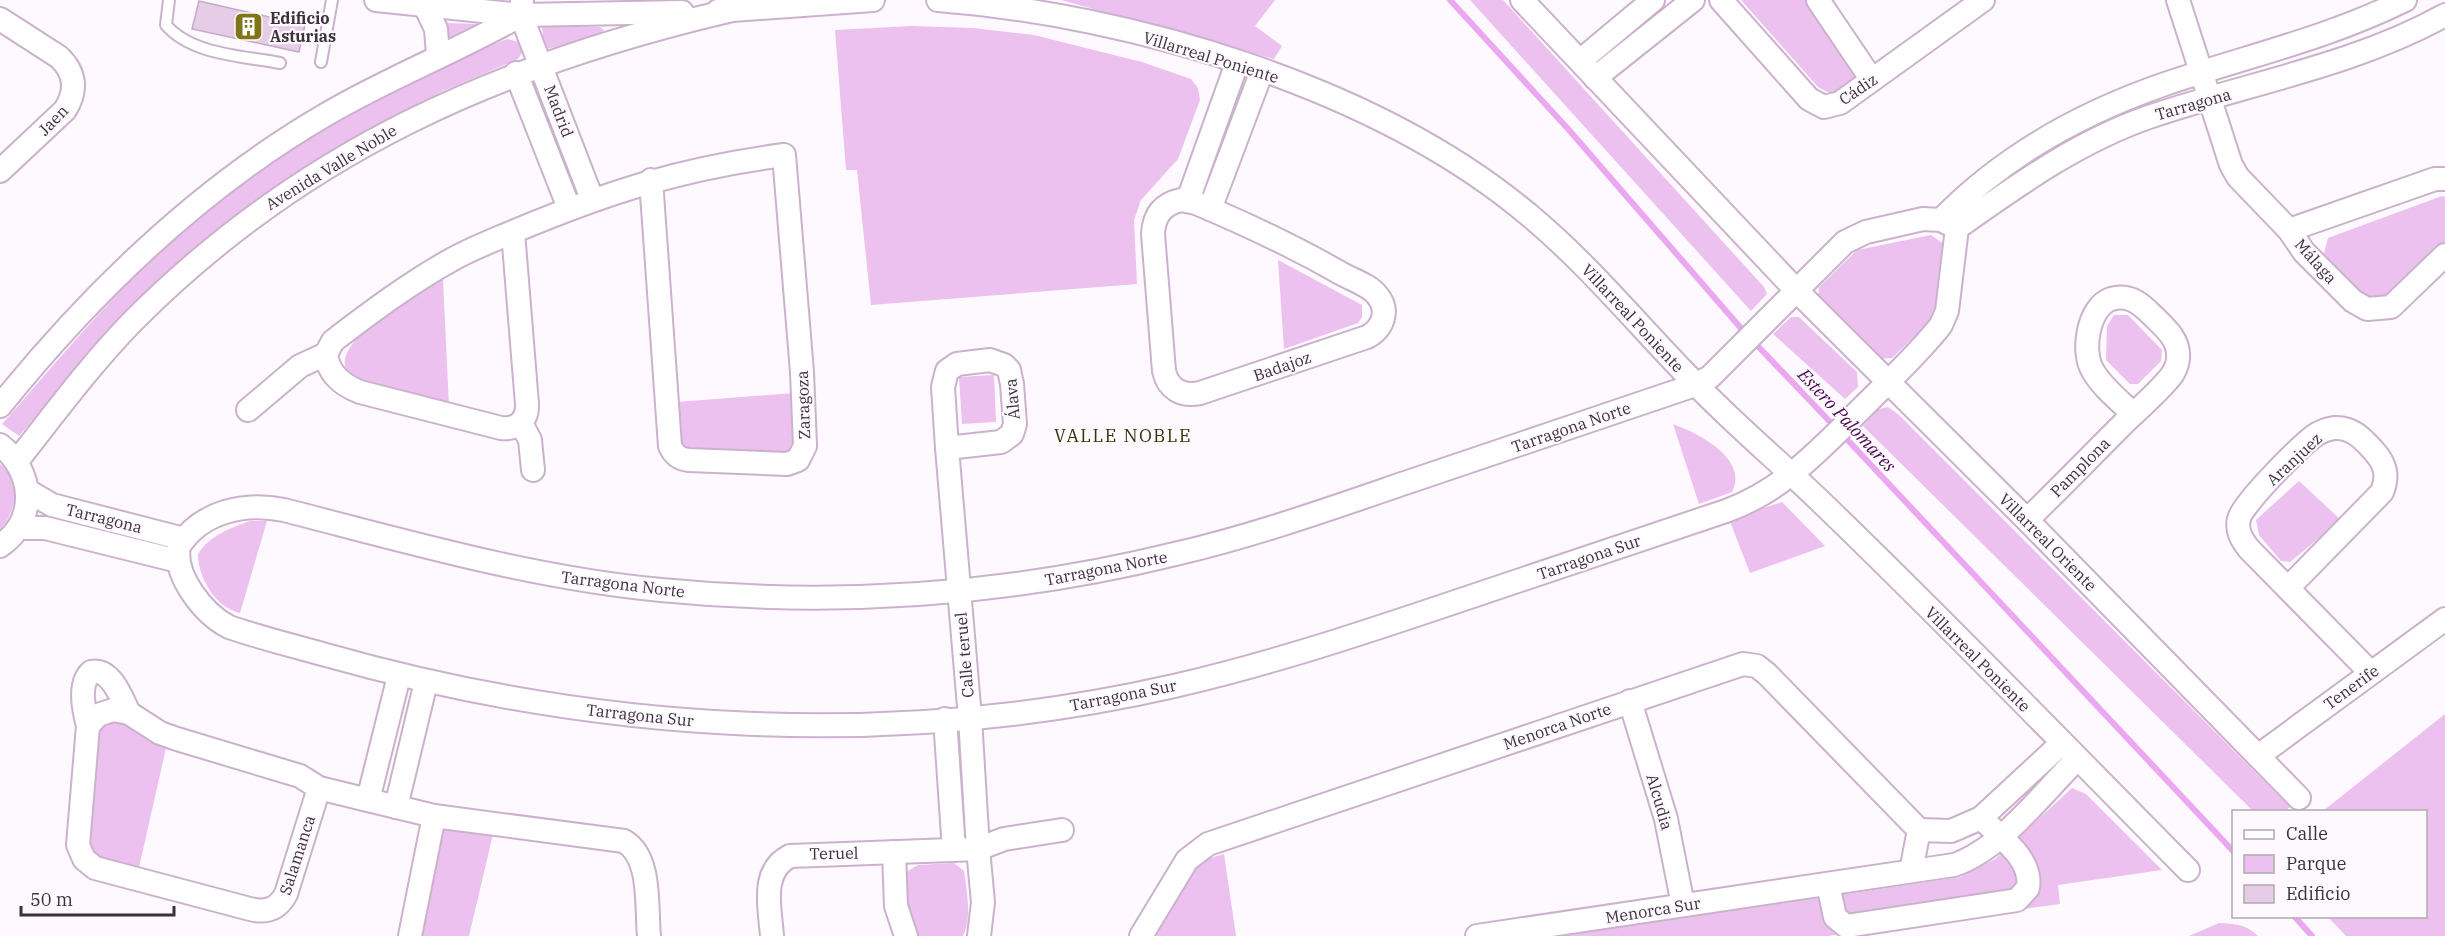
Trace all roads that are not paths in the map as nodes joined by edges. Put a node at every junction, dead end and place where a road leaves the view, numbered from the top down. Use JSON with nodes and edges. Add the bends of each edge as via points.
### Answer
{"nodes":[{"id":1,"x":169,"y":0,"type":"edge"},
{"id":2,"x":332,"y":0,"type":"edge"},
{"id":3,"x":375,"y":0,"type":"edge"},
{"id":4,"x":873,"y":0,"type":"edge"},
{"id":5,"x":938,"y":0,"type":"edge"},
{"id":6,"x":1522,"y":0,"type":"edge"},
{"id":7,"x":1653,"y":0,"type":"edge"},
{"id":8,"x":1693,"y":0,"type":"edge"},
{"id":9,"x":1720,"y":0,"type":"edge"},
{"id":10,"x":1818,"y":0,"type":"edge"},
{"id":11,"x":1983,"y":0,"type":"edge"},
{"id":12,"x":2178,"y":0,"type":"edge"},
{"id":13,"x":2405,"y":0,"type":"edge"},
{"id":14,"x":425,"y":6,"type":"junction"},
{"id":15,"x":521,"y":7,"type":"edge"},
{"id":16,"x":732,"y":10,"type":"junction"},
{"id":17,"x":2445,"y":15,"type":"edge"},
{"id":18,"x":0,"y":19,"type":"edge"},
{"id":19,"x":438,"y":56,"type":"junction"},
{"id":20,"x":1580,"y":61,"type":"junction"},
{"id":21,"x":321,"y":62,"type":"dead end"},
{"id":22,"x":280,"y":63,"type":"dead end"},
{"id":23,"x":1237,"y":63,"type":"junction"},
{"id":24,"x":541,"y":64,"type":"junction"},
{"id":25,"x":1262,"y":71,"type":"junction"},
{"id":26,"x":2201,"y":72,"type":"junction"},
{"id":27,"x":516,"y":73,"type":"junction"},
{"id":28,"x":1595,"y":78,"type":"junction"},
{"id":29,"x":1872,"y":80,"type":"junction"},
{"id":30,"x":2209,"y":100,"type":"junction"},
{"id":31,"x":0,"y":171,"type":"edge"},
{"id":32,"x":2445,"y":179,"type":"edge"},
{"id":33,"x":651,"y":180,"type":"junction"},
{"id":34,"x":592,"y":199,"type":"junction"},
{"id":35,"x":1188,"y":200,"type":"junction"},
{"id":36,"x":569,"y":208,"type":"junction"},
{"id":37,"x":1210,"y":209,"type":"junction"},
{"id":38,"x":1949,"y":224,"type":"junction"},
{"id":39,"x":2289,"y":230,"type":"junction"},
{"id":40,"x":513,"y":232,"type":"junction"},
{"id":41,"x":2445,"y":255,"type":"edge"},
{"id":42,"x":1795,"y":289,"type":"junction"},
{"id":43,"x":326,"y":354,"type":"junction"},
{"id":44,"x":1886,"y":383,"type":"junction"},
{"id":45,"x":1695,"y":385,"type":"junction"},
{"id":46,"x":0,"y":406,"type":"edge"},
{"id":47,"x":248,"y":410,"type":"dead end"},
{"id":48,"x":2133,"y":414,"type":"junction"},
{"id":49,"x":521,"y":423,"type":"junction"},
{"id":50,"x":0,"y":445,"type":"edge"},
{"id":51,"x":947,"y":448,"type":"dead end"},
{"id":52,"x":17,"y":461,"type":"junction"},
{"id":53,"x":533,"y":470,"type":"dead end"},
{"id":54,"x":1791,"y":476,"type":"junction"},
{"id":55,"x":28,"y":490,"type":"junction"},
{"id":56,"x":2027,"y":520,"type":"junction"},
{"id":57,"x":19,"y":528,"type":"junction"},
{"id":58,"x":184,"y":539,"type":"junction"},
{"id":59,"x":0,"y":546,"type":"edge"},
{"id":60,"x":178,"y":561,"type":"junction"},
{"id":61,"x":2288,"y":588,"type":"junction"},
{"id":62,"x":959,"y":592,"type":"junction"},
{"id":63,"x":2445,"y":619,"type":"edge"},
{"id":64,"x":2371,"y":673,"type":"junction"},
{"id":65,"x":399,"y":676,"type":"junction"},
{"id":66,"x":426,"y":682,"type":"junction"},
{"id":67,"x":1630,"y":701,"type":"junction"},
{"id":68,"x":129,"y":713,"type":"junction"},
{"id":69,"x":970,"y":718,"type":"junction"},
{"id":70,"x":945,"y":719,"type":"junction"},
{"id":71,"x":88,"y":726,"type":"junction"},
{"id":72,"x":2070,"y":751,"type":"junction"},
{"id":73,"x":2258,"y":756,"type":"junction"},
{"id":74,"x":319,"y":788,"type":"junction"},
{"id":75,"x":2299,"y":798,"type":"dead end"},
{"id":76,"x":368,"y":800,"type":"junction"},
{"id":77,"x":396,"y":807,"type":"junction"},
{"id":78,"x":434,"y":816,"type":"junction"},
{"id":79,"x":1981,"y":818,"type":"junction"},
{"id":80,"x":1062,"y":830,"type":"dead end"},
{"id":81,"x":1919,"y":830,"type":"junction"},
{"id":82,"x":2000,"y":837,"type":"junction"},
{"id":83,"x":978,"y":849,"type":"junction"},
{"id":84,"x":954,"y":850,"type":"junction"},
{"id":85,"x":894,"y":852,"type":"junction"},
{"id":86,"x":2188,"y":870,"type":"dead end"},
{"id":87,"x":1911,"y":871,"type":"junction"},
{"id":88,"x":1828,"y":884,"type":"junction"},
{"id":89,"x":1683,"y":905,"type":"junction"},
{"id":90,"x":411,"y":936,"type":"edge"},
{"id":91,"x":649,"y":936,"type":"edge"},
{"id":92,"x":772,"y":936,"type":"edge"},
{"id":93,"x":906,"y":936,"type":"edge"},
{"id":94,"x":979,"y":936,"type":"edge"},
{"id":95,"x":1141,"y":936,"type":"edge"},
{"id":96,"x":1477,"y":936,"type":"edge"}],
"edges":[{"from":1,"to":22,"type":"lane","via":[[166,25],[190,43]]},
{"from":2,"to":21,"type":"lane"},
{"from":3,"to":14,"type":"street"},
{"from":4,"to":16,"type":"street"},
{"from":5,"to":23,"type":"street","name":"Villarreal Poniente","via":[[1059,15]]},
{"from":6,"to":20,"type":"street","name":"Villarreal Oriente"},
{"from":7,"to":20,"type":"street"},
{"from":8,"to":28,"type":"street"},
{"from":9,"to":29,"type":"street","name":"Cádiz","via":[[1809,99],[1819,105],[1840,103]]},
{"from":10,"to":29,"type":"street"},
{"from":11,"to":29,"type":"street","name":"Cádiz"},
{"from":12,"to":26,"type":"street"},
{"from":13,"to":26,"type":"street","name":"Tarragona","via":[[2312,39]]},
{"from":14,"to":15,"type":"street"},
{"from":14,"to":19,"type":"street","via":[[436,29]]},
{"from":15,"to":16,"type":"street"},
{"from":15,"to":19,"type":"street"},
{"from":15,"to":24,"type":"street","name":"Madrid"},
{"from":16,"to":24,"type":"street","name":"Avenida Valle Noble"},
{"from":17,"to":30,"type":"street","name":"Tarragona","via":[[2354,55]]},
{"from":18,"to":31,"type":"street","name":"Jaen","via":[[59,57],[74,82],[65,110]]},
{"from":19,"to":46,"type":"street","via":[[324,115],[213,191],[98,294]]},
{"from":20,"to":28,"type":"street","name":"Villarreal Oriente"},
{"from":23,"to":25,"type":"street","name":"Villarreal Poniente"},
{"from":23,"to":35,"type":"street"},
{"from":24,"to":27,"type":"street","name":"Avenida Valle Noble"},
{"from":24,"to":34,"type":"street","name":"Madrid"},
{"from":25,"to":37,"type":"street"},
{"from":25,"to":45,"type":"street","name":"Villarreal Poniente","via":[[1377,118],[1495,188],[1564,245]]},
{"from":26,"to":30,"type":"street"},
{"from":26,"to":38,"type":"street","name":"Tarragona","via":[[2127,98],[2038,142],[1980,182]]},
{"from":27,"to":36,"type":"street","name":"Madrid"},
{"from":27,"to":52,"type":"street","name":"Avenida Valle Noble","via":[[422,114],[355,149],[225,237],[132,322]]},
{"from":28,"to":42,"type":"street","name":"Villarreal Oriente"},
{"from":30,"to":38,"type":"street","name":"Tarragona","via":[[2128,125],[2063,156]]},
{"from":30,"to":39,"type":"street","via":[[2238,177]]},
{"from":32,"to":39,"type":"street","name":"Málaga","via":[[2435,179]]},
{"from":33,"to":33,"type":"street","name":"Zaragoza","via":[[784,154],[803,384],[805,446],[798,460],[787,464],[689,460],[673,452]]},
{"from":33,"to":34,"type":"street","name":"Zaragoza"},
{"from":34,"to":36,"type":"street"},
{"from":35,"to":37,"type":"street","name":"Badajoz"},
{"from":35,"to":37,"type":"street","name":"Badajoz","via":[[1167,204],[1154,225],[1164,371],[1170,386],[1177,391],[1200,393],[1367,337],[1378,329],[1384,309],[1372,290],[1301,251]]},
{"from":36,"to":40,"type":"street"},
{"from":38,"to":42,"type":"street","name":"Tarragona Norte","via":[[1923,219],[1858,235],[1838,248]]},
{"from":38,"to":44,"type":"street","name":"Tarragona Sur","via":[[1945,319]]},
{"from":39,"to":41,"type":"street","name":"Málaga","via":[[2304,252],[2354,301],[2374,310],[2398,302]]},
{"from":40,"to":43,"type":"street","via":[[478,246],[425,276],[333,341]]},
{"from":40,"to":49,"type":"street","via":[[527,411]]},
{"from":42,"to":44,"type":"street","name":"Villarreal Oriente"},
{"from":42,"to":45,"type":"street","name":"Tarragona Norte","via":[[1710,376]]},
{"from":43,"to":47,"type":"street","via":[[300,366]]},
{"from":43,"to":49,"type":"street","via":[[335,376],[360,392],[501,428]]},
{"from":44,"to":54,"type":"street","name":"Tarragona Sur"},
{"from":44,"to":56,"type":"street","name":"Villarreal Oriente"},
{"from":45,"to":54,"type":"street","name":"Villarreal Poniente"},
{"from":45,"to":62,"type":"street","name":"Tarragona Norte","via":[[1228,541],[1064,577]]},
{"from":48,"to":48,"type":"street","name":"Pamplona","via":[[2174,372],[2179,356],[2169,332],[2139,302],[2122,297],[2106,301],[2095,312],[2088,359],[2098,378]]},
{"from":48,"to":56,"type":"street","name":"Pamplona"},
{"from":49,"to":53,"type":"street","via":[[530,440]]},
{"from":50,"to":52,"type":"street"},
{"from":51,"to":62,"type":"street"},
{"from":52,"to":55,"type":"street"},
{"from":54,"to":69,"type":"street","name":"Tarragona Sur","via":[[1766,494],[1726,511],[1294,654],[1120,698]]},
{"from":54,"to":72,"type":"street","name":"Villarreal Poniente"},
{"from":55,"to":57,"type":"street"},
{"from":55,"to":58,"type":"street","name":"Tarragona","via":[[52,505]]},
{"from":56,"to":73,"type":"street","name":"Villarreal Oriente"},
{"from":57,"to":59,"type":"street"},
{"from":57,"to":60,"type":"street","name":"Tarragona","via":[[45,528]]},
{"from":58,"to":60,"type":"street"},
{"from":58,"to":62,"type":"street","name":"Tarragona Norte","via":[[225,511],[260,506],[511,567],[612,585],[774,597]]},
{"from":60,"to":65,"type":"street","name":"Tarragona Sur","via":[[199,601],[229,627]]},
{"from":61,"to":61,"type":"street","name":"Aranjuez","via":[[2244,542],[2238,528],[2241,512],[2318,434],[2334,428],[2351,431],[2382,461],[2386,477],[2382,492]]},
{"from":61,"to":64,"type":"street","name":"Aranjuez"},
{"from":62,"to":69,"type":"street","name":"Calle teruel"},
{"from":63,"to":64,"type":"street","name":"Tenerife"},
{"from":64,"to":73,"type":"street","name":"Tenerife"},
{"from":65,"to":66,"type":"street","name":"Tarragona Sur"},
{"from":65,"to":76,"type":"street"},
{"from":66,"to":70,"type":"street","name":"Tarragona Sur","via":[[562,707],[727,724],[836,726]]},
{"from":66,"to":77,"type":"street"},
{"from":67,"to":81,"type":"street","name":"Menorca Norte","via":[[1736,665],[1757,666]]},
{"from":67,"to":89,"type":"street","name":"Alcudia","via":[[1666,819]]},
{"from":67,"to":95,"type":"street","name":"Menorca Norte","via":[[1208,844],[1187,860]]},
{"from":68,"to":71,"type":"street","via":[[106,711]]},
{"from":68,"to":71,"type":"street","name":"Salamanca","via":[[108,676],[100,671],[91,672],[84,692]]},
{"from":68,"to":74,"type":"street","name":"Salamanca","via":[[160,733],[300,776]]},
{"from":69,"to":70,"type":"street","name":"Tarragona Sur"},
{"from":69,"to":83,"type":"street"},
{"from":70,"to":84,"type":"street"},
{"from":71,"to":74,"type":"street","name":"Salamanca","via":[[78,845],[84,859],[102,870],[258,911],[273,909],[286,894]]},
{"from":72,"to":79,"type":"street"},
{"from":72,"to":82,"type":"street","name":"Menorca Sur"},
{"from":72,"to":86,"type":"street","name":"Villarreal Poniente"},
{"from":73,"to":75,"type":"street","name":"Villarreal Oriente"},
{"from":74,"to":76,"type":"street","name":"Salamanca"},
{"from":76,"to":77,"type":"street","name":"Salamanca"},
{"from":77,"to":78,"type":"street","name":"Salamanca"},
{"from":78,"to":90,"type":"street"},
{"from":78,"to":91,"type":"street","name":"Salamanca","via":[[617,839],[630,845],[643,866]]},
{"from":79,"to":81,"type":"street","via":[[1951,831]]},
{"from":79,"to":82,"type":"street"},
{"from":80,"to":83,"type":"street","name":"Teruel","via":[[1004,839]]},
{"from":81,"to":87,"type":"street"},
{"from":82,"to":87,"type":"street","name":"Menorca Sur","via":[[1968,860]]},
{"from":82,"to":88,"type":"street","via":[[2024,862],[2029,879],[2024,895],[2008,903],[1846,926],[1835,917]]},
{"from":83,"to":84,"type":"street","name":"Teruel"},
{"from":83,"to":94,"type":"street","via":[[984,912]]},
{"from":84,"to":85,"type":"street","name":"Teruel"},
{"from":85,"to":92,"type":"street","name":"Teruel","via":[[797,854],[784,859],[770,880]]},
{"from":85,"to":93,"type":"street","via":[[896,906]]},
{"from":87,"to":88,"type":"street","name":"Menorca Sur"},
{"from":88,"to":89,"type":"street","name":"Menorca Sur"},
{"from":89,"to":96,"type":"street","name":"Menorca Sur"}]}
